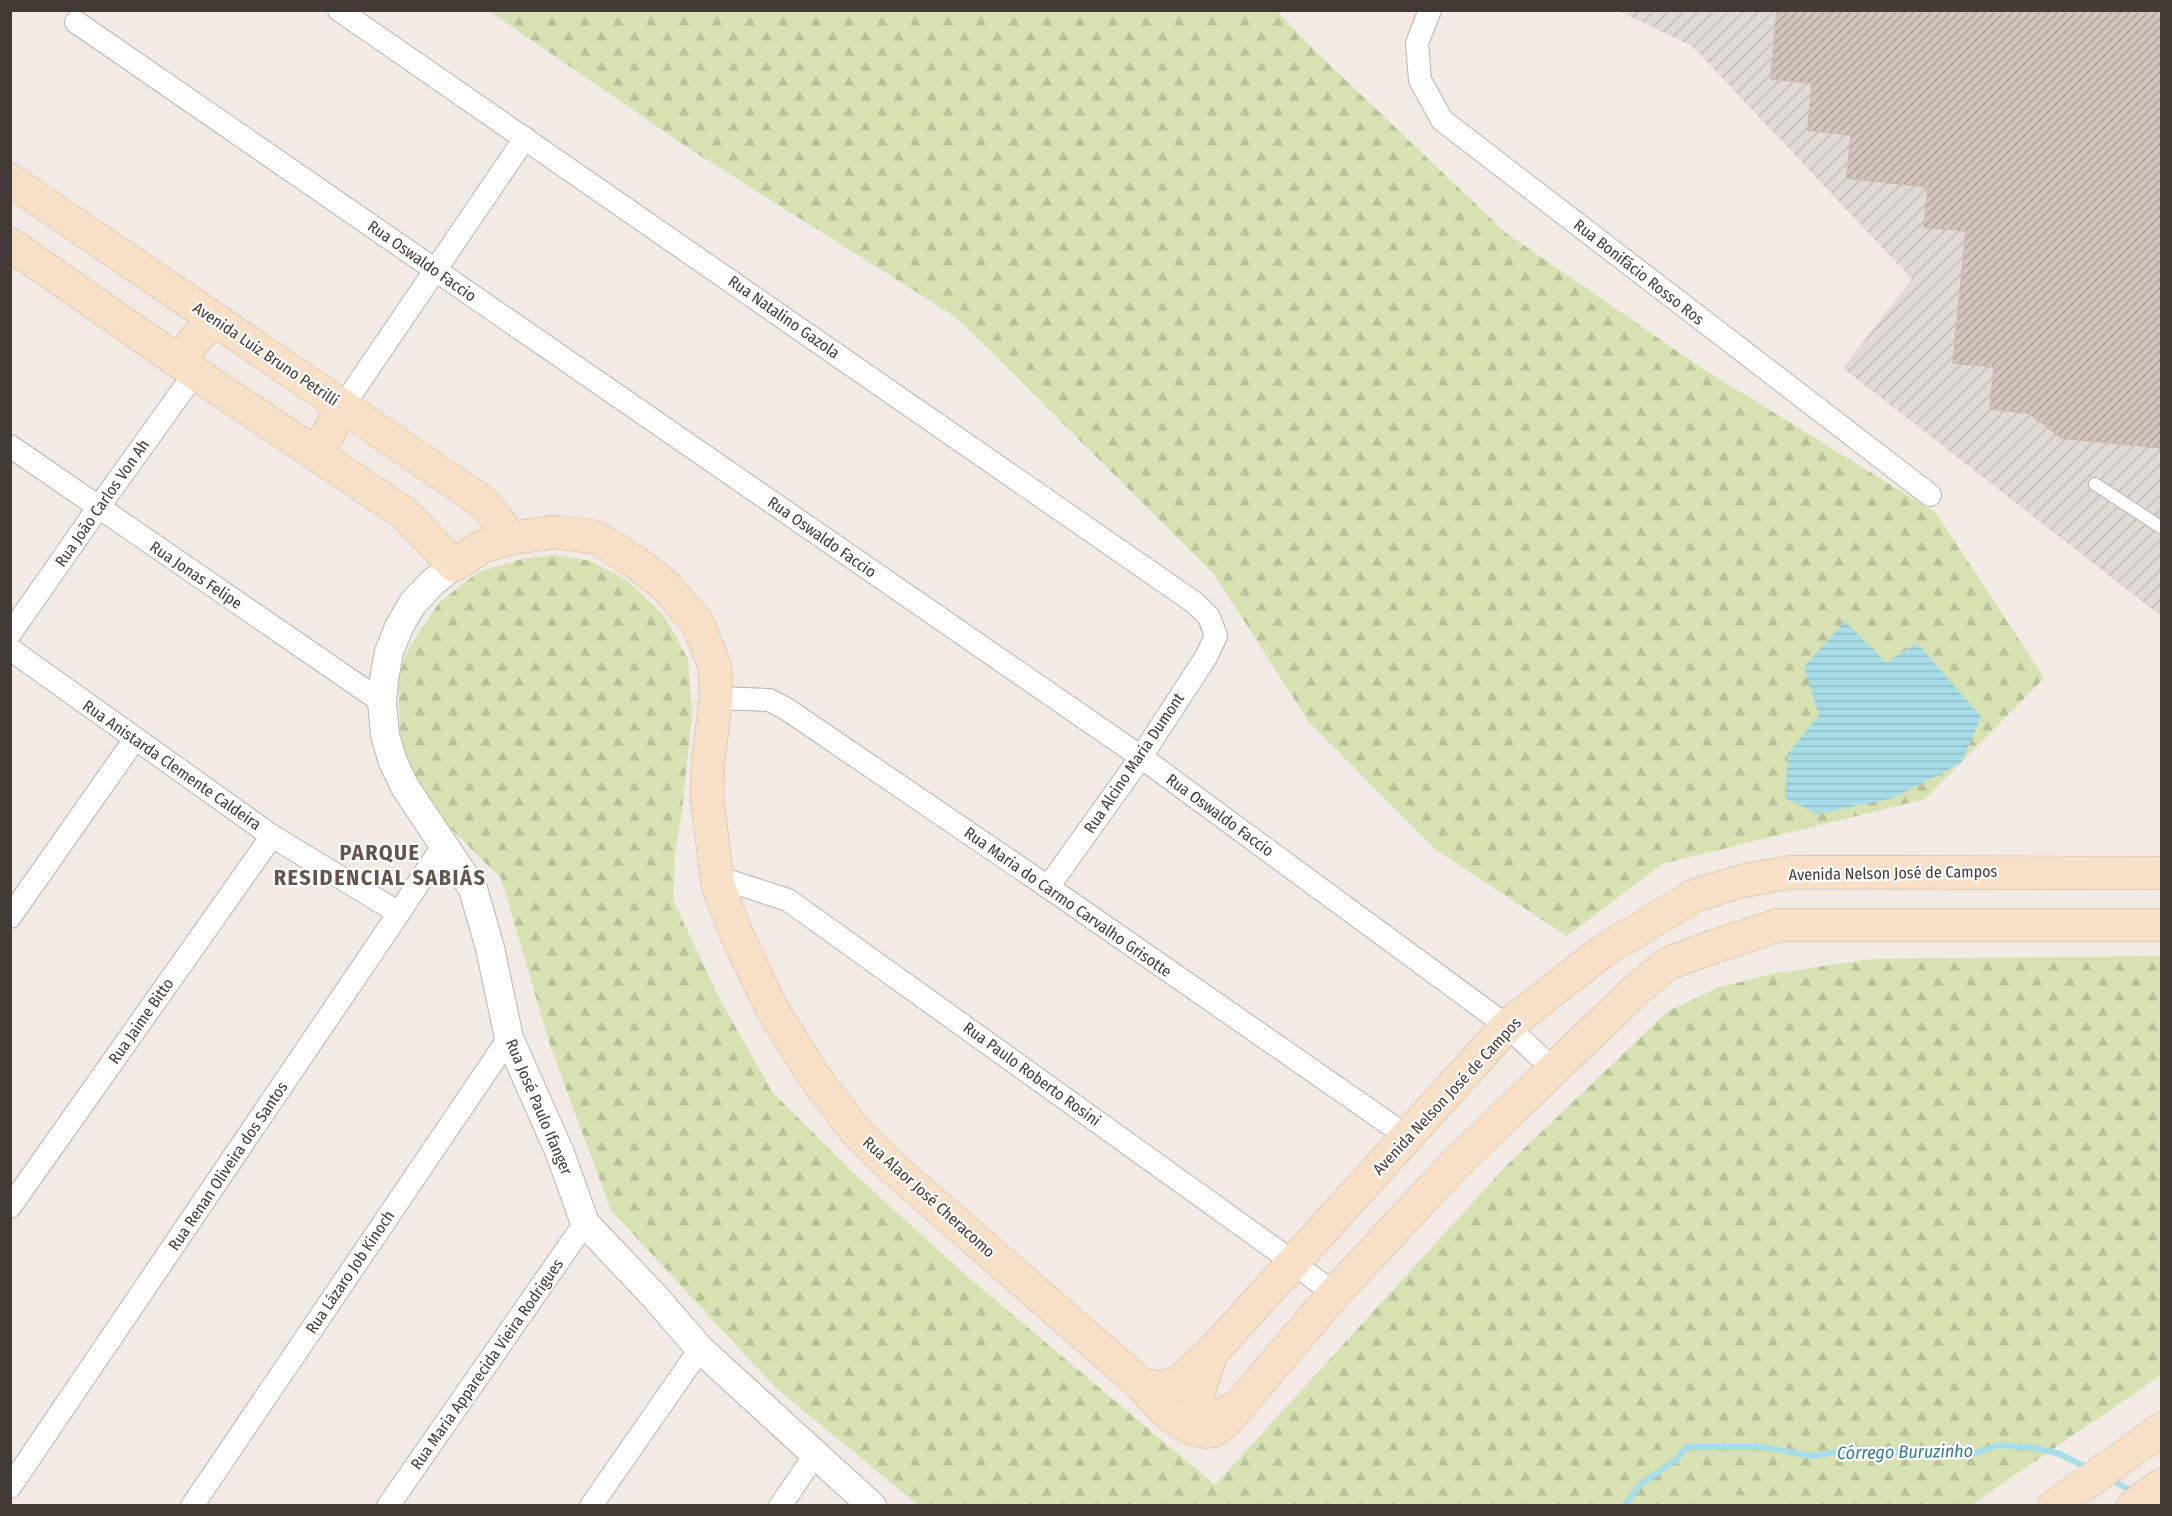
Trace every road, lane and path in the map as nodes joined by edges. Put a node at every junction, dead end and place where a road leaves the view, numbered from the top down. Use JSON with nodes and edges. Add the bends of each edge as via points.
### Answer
{"nodes":[{"id":1,"x":339,"y":10,"type":"edge"},
{"id":2,"x":1430,"y":10,"type":"edge"},
{"id":3,"x":76,"y":22,"type":"dead end"},
{"id":4,"x":525,"y":138,"type":"junction"},
{"id":5,"x":10,"y":180,"type":"edge"},
{"id":6,"x":10,"y":244,"type":"edge"},
{"id":7,"x":435,"y":270,"type":"junction"},
{"id":8,"x":217,"y":321,"type":"junction"},
{"id":9,"x":188,"y":368,"type":"junction"},
{"id":10,"x":343,"y":406,"type":"junction"},
{"id":11,"x":10,"y":446,"type":"edge"},
{"id":12,"x":314,"y":453,"type":"junction"},
{"id":13,"x":2095,"y":484,"type":"dead end"},
{"id":14,"x":1930,"y":495,"type":"dead end"},
{"id":15,"x":98,"y":508,"type":"junction"},
{"id":16,"x":2162,"y":528,"type":"edge"},
{"id":17,"x":511,"y":538,"type":"junction"},
{"id":18,"x":454,"y":565,"type":"junction"},
{"id":19,"x":10,"y":634,"type":"edge"},
{"id":20,"x":1216,"y":636,"type":"joint"},
{"id":21,"x":10,"y":649,"type":"edge"},
{"id":22,"x":716,"y":698,"type":"junction"},
{"id":23,"x":382,"y":702,"type":"junction"},
{"id":24,"x":135,"y":739,"type":"junction"},
{"id":25,"x":1141,"y":757,"type":"junction"},
{"id":26,"x":272,"y":836,"type":"junction"},
{"id":27,"x":444,"y":844,"type":"junction"},
{"id":28,"x":2162,"y":873,"type":"edge"},
{"id":29,"x":717,"y":877,"type":"junction"},
{"id":30,"x":1048,"y":888,"type":"junction"},
{"id":31,"x":399,"y":913,"type":"junction"},
{"id":32,"x":10,"y":917,"type":"edge"},
{"id":33,"x":2162,"y":925,"type":"edge"},
{"id":34,"x":1507,"y":1026,"type":"junction"},
{"id":35,"x":509,"y":1038,"type":"junction"},
{"id":36,"x":1554,"y":1070,"type":"junction"},
{"id":37,"x":1408,"y":1137,"type":"junction"},
{"id":38,"x":10,"y":1207,"type":"edge"},
{"id":39,"x":585,"y":1223,"type":"junction"},
{"id":40,"x":1293,"y":1262,"type":"junction"},
{"id":41,"x":1334,"y":1294,"type":"junction"},
{"id":42,"x":700,"y":1349,"type":"junction"},
{"id":43,"x":1212,"y":1352,"type":"junction"},
{"id":44,"x":1142,"y":1385,"type":"junction"},
{"id":45,"x":1241,"y":1404,"type":"junction"},
{"id":46,"x":2156,"y":1433,"type":"edge"},
{"id":47,"x":815,"y":1455,"type":"junction"},
{"id":48,"x":2162,"y":1485,"type":"edge"},
{"id":49,"x":10,"y":1487,"type":"edge"},
{"id":50,"x":2057,"y":1503,"type":"edge"},
{"id":51,"x":192,"y":1506,"type":"edge"},
{"id":52,"x":388,"y":1506,"type":"edge"},
{"id":53,"x":591,"y":1506,"type":"edge"},
{"id":54,"x":780,"y":1506,"type":"edge"},
{"id":55,"x":872,"y":1506,"type":"edge"},
{"id":56,"x":2133,"y":1506,"type":"edge"}],
"edges":[{"from":1,"to":4,"type":"street","name":"Rua Natalino Gazola"},
{"from":2,"to":14,"type":"street","name":"Rua Bonifácio Rosso Ros","via":[[1417,43],[1419,71],[1442,120]]},
{"from":3,"to":7,"type":"street","name":"Rua Oswaldo Faccio"},
{"from":4,"to":7,"type":"street"},
{"from":4,"to":20,"type":"street","name":"Rua Natalino Gazola","via":[[1195,603],[1209,617]]},
{"from":5,"to":8,"type":"main road","name":"Avenida Luiz Bruno Petrilli"},
{"from":6,"to":9,"type":"main road"},
{"from":7,"to":10,"type":"street"},
{"from":7,"to":25,"type":"street","name":"Rua Oswaldo Faccio"},
{"from":8,"to":9,"type":"main road","via":[[193,341]]},
{"from":8,"to":10,"type":"main road","name":"Avenida Luiz Bruno Petrilli"},
{"from":9,"to":12,"type":"main road"},
{"from":9,"to":15,"type":"street","name":"Rua João Carlos Von Ah"},
{"from":10,"to":12,"type":"main road"},
{"from":10,"to":17,"type":"main road","name":"Avenida Luiz Bruno Petrilli","via":[[485,504]]},
{"from":11,"to":15,"type":"street","name":"Rua Jonas Felipe"},
{"from":12,"to":18,"type":"main road","via":[[404,513]]},
{"from":13,"to":16,"type":"lane"},
{"from":15,"to":19,"type":"street","name":"Rua João Carlos Von Ah"},
{"from":15,"to":23,"type":"street","name":"Rua Jonas Felipe"},
{"from":17,"to":18,"type":"main road","name":"Rua Alaor José Cheracomo","via":[[481,547]]},
{"from":17,"to":22,"type":"main road","name":"Rua Alaor José Cheracomo","via":[[555,532],[596,537],[651,574],[698,624],[716,666]]},
{"from":18,"to":23,"type":"street","name":"Rua José Paulo Ifanger","via":[[413,603],[399,627],[389,652]]},
{"from":20,"to":25,"type":"street","name":"Rua Alcino Maria Dumont"},
{"from":21,"to":24,"type":"street","name":"Rua Anistarda Clemente Caldeira"},
{"from":22,"to":29,"type":"main road","name":"Rua Alaor José Cheracomo","via":[[707,798]]},
{"from":22,"to":30,"type":"street","name":"Rua Maria do Carmo Carvalho Grisotte","via":[[769,700],[784,708]]},
{"from":23,"to":27,"type":"street","name":"Rua José Paulo Ifanger","via":[[393,762],[405,787]]},
{"from":24,"to":26,"type":"street","name":"Rua Anistarda Clemente Caldeira"},
{"from":24,"to":32,"type":"street"},
{"from":25,"to":30,"type":"street","name":"Rua Alcino Maria Dumont"},
{"from":25,"to":34,"type":"street","name":"Rua Oswaldo Faccio"},
{"from":26,"to":31,"type":"street","name":"Rua Anistarda Clemente Caldeira"},
{"from":26,"to":38,"type":"street","name":"Rua Jaime Bitto"},
{"from":27,"to":31,"type":"street","name":"Rua Renan Oliveira dos Santos"},
{"from":27,"to":35,"type":"street","name":"Rua José Paulo Ifanger","via":[[472,889],[490,948]]},
{"from":28,"to":34,"type":"main road","name":"Avenida Nelson José de Campos","via":[[1846,871],[1792,873],[1742,881],[1696,895],[1649,922],[1603,951]]},
{"from":29,"to":40,"type":"street","name":"Rua Paulo Roberto Rosini","via":[[788,900]]},
{"from":29,"to":44,"type":"main road","name":"Rua Alaor José Cheracomo","via":[[736,933],[772,1009],[813,1075],[855,1130],[893,1168]]},
{"from":30,"to":37,"type":"street","name":"Rua Maria do Carmo Carvalho Grisotte"},
{"from":31,"to":49,"type":"street","name":"Rua Renan Oliveira dos Santos"},
{"from":33,"to":36,"type":"main road","via":[[1779,925],[1667,964]]},
{"from":34,"to":36,"type":"street","name":"Rua Oswaldo Faccio"},
{"from":34,"to":37,"type":"main road","name":"Avenida Nelson José de Campos"},
{"from":35,"to":39,"type":"street","name":"Rua José Paulo Ifanger","via":[[560,1153]]},
{"from":35,"to":51,"type":"street","name":"Rua Lázaro Job Kinoch"},
{"from":36,"to":41,"type":"main road","via":[[1456,1163]]},
{"from":37,"to":40,"type":"main road","name":"Avenida Nelson José de Campos"},
{"from":39,"to":42,"type":"street","name":"Rua José Paulo Ifanger"},
{"from":39,"to":52,"type":"street","name":"Rua Maria Apparecida Vieira Rodrigues"},
{"from":40,"to":41,"type":"street","name":"Rua Paulo Roberto Rosini"},
{"from":40,"to":43,"type":"main road","name":"Avenida Nelson José de Campos"},
{"from":41,"to":45,"type":"main road"},
{"from":42,"to":47,"type":"street","name":"Rua José Paulo Ifanger"},
{"from":42,"to":53,"type":"street"},
{"from":43,"to":44,"type":"main road","name":"Avenida Nelson José de Campos","via":[[1178,1383],[1162,1389]]},
{"from":43,"to":45,"type":"main road","via":[[1196,1403],[1212,1417]]},
{"from":44,"to":45,"type":"main road","name":"Rua Alaor José Cheracomo","via":[[1159,1406],[1182,1424],[1199,1431],[1213,1431]]},
{"from":46,"to":50,"type":"main road"},
{"from":47,"to":54,"type":"street"},
{"from":47,"to":55,"type":"street","name":"Rua José Paulo Ifanger"},
{"from":48,"to":56,"type":"main road"}]}
